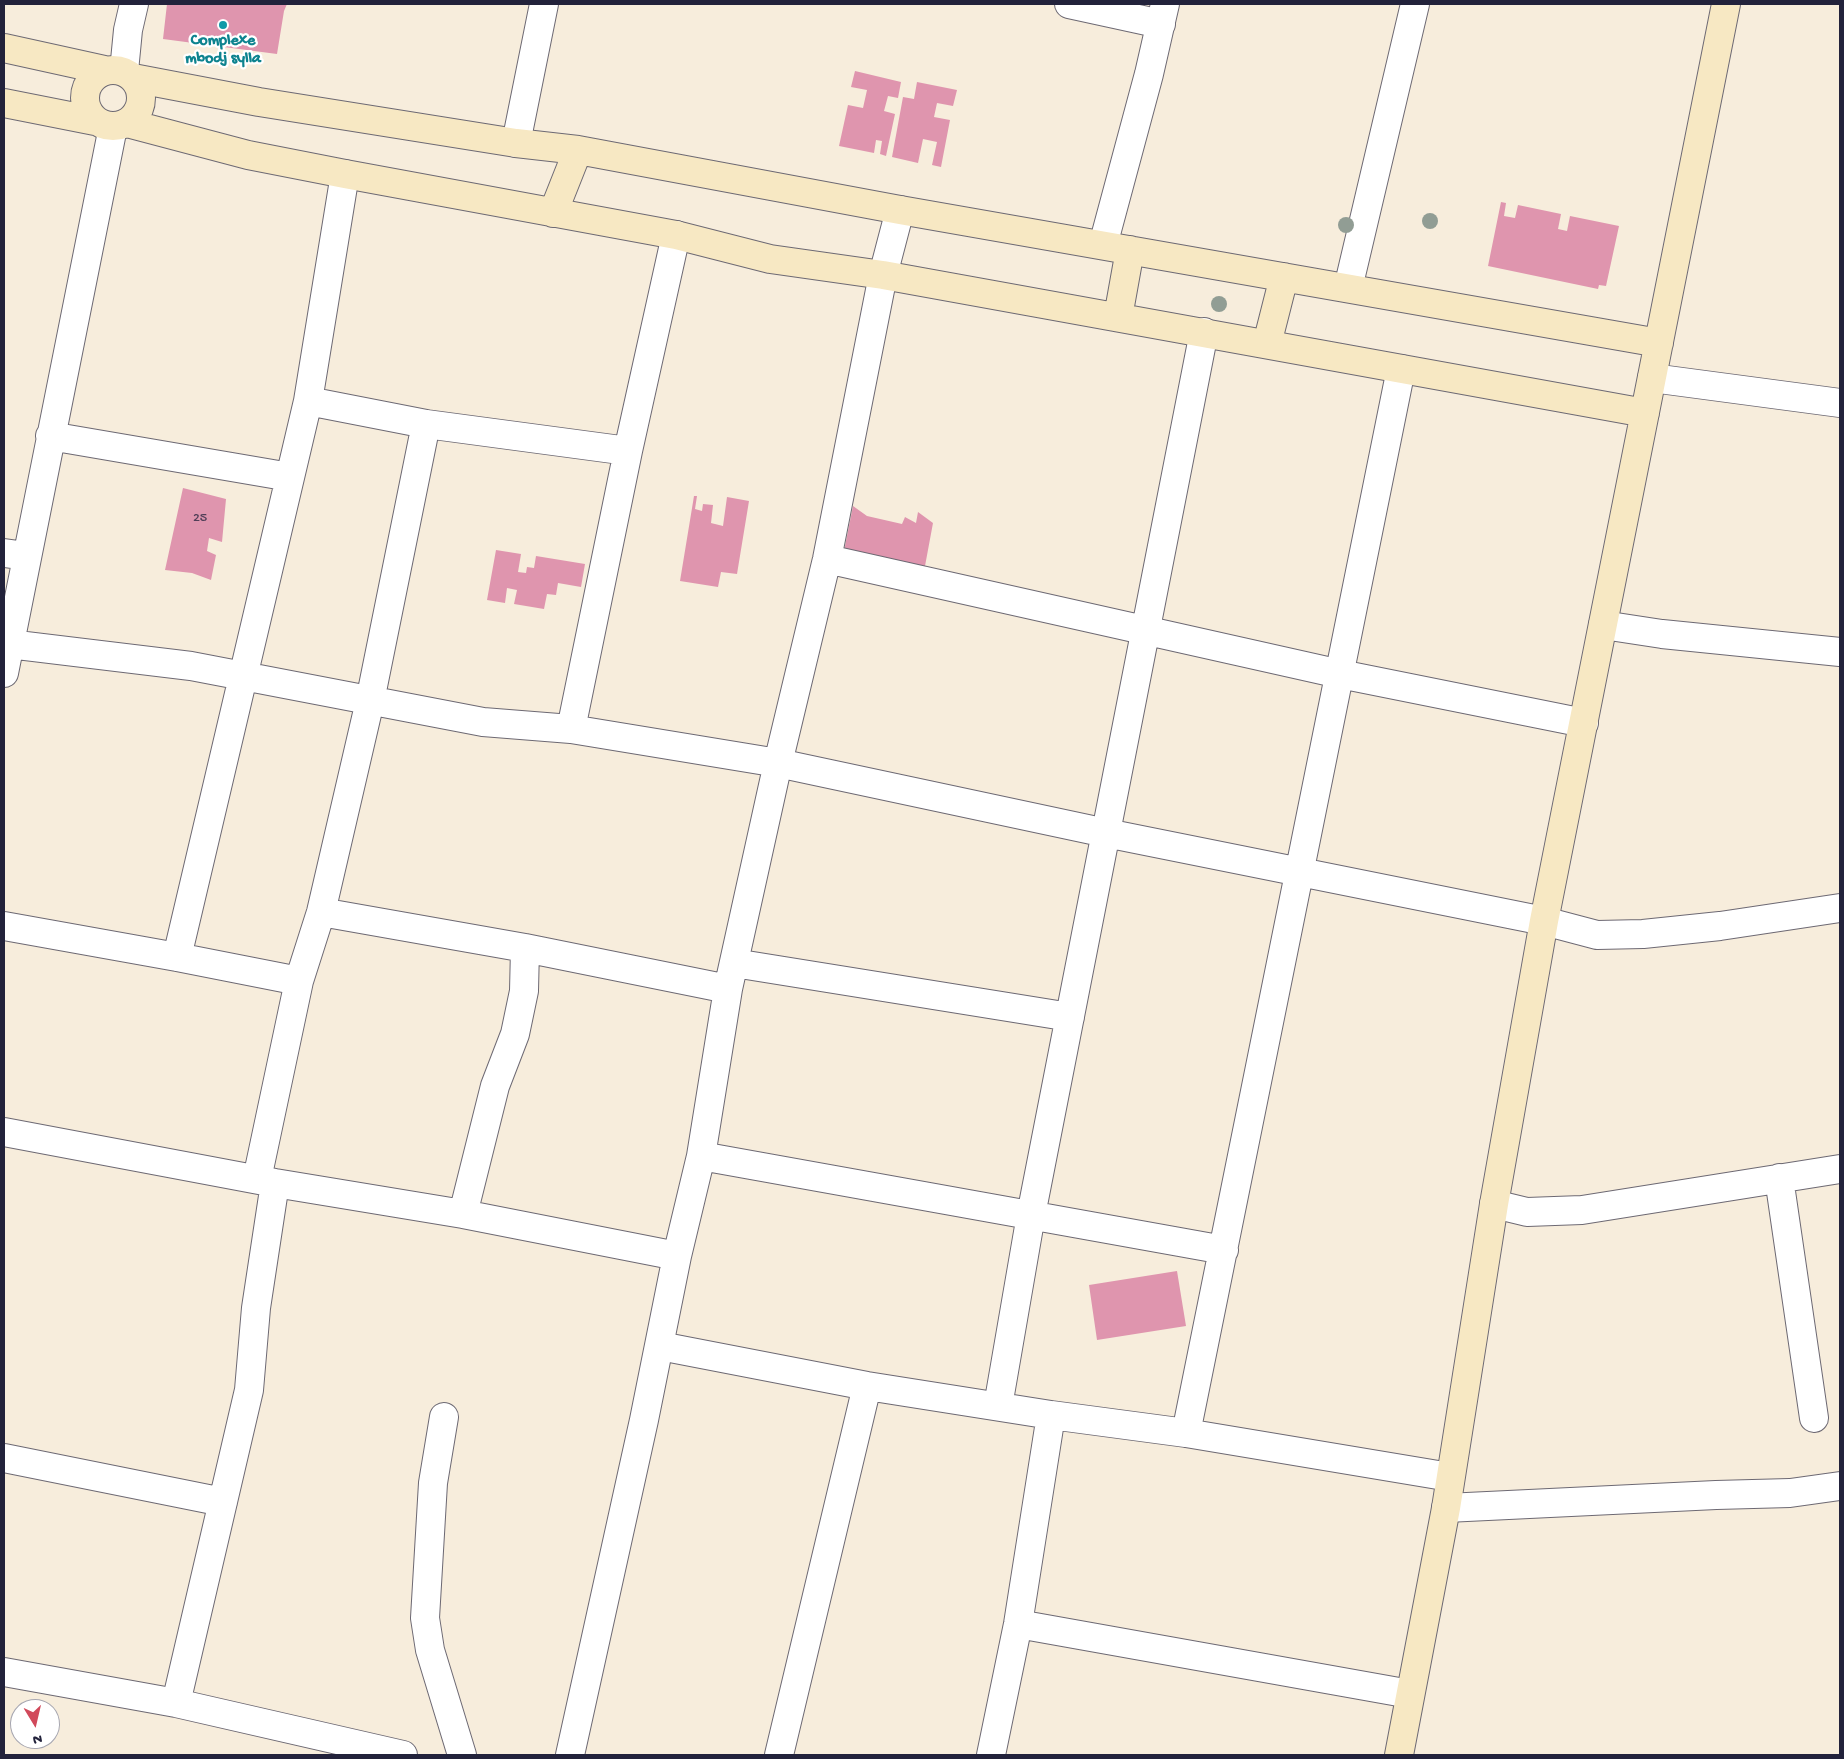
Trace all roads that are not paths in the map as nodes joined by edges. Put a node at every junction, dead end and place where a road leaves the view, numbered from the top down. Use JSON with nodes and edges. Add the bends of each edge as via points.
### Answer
{"nodes":[{"id":1,"x":134,"y":4,"type":"edge"},
{"id":2,"x":544,"y":4,"type":"edge"},
{"id":3,"x":1069,"y":4,"type":"edge"},
{"id":4,"x":1415,"y":4,"type":"edge"},
{"id":5,"x":1726,"y":4,"type":"edge"},
{"id":6,"x":1163,"y":14,"type":"edge"},
{"id":7,"x":4,"y":48,"type":"edge"},
{"id":8,"x":120,"y":73,"type":"junction"},
{"id":9,"x":4,"y":103,"type":"edge"},
{"id":10,"x":112,"y":124,"type":"junction"},
{"id":11,"x":516,"y":143,"type":"junction"},
{"id":12,"x":578,"y":150,"type":"junction"},
{"id":13,"x":345,"y":174,"type":"junction"},
{"id":14,"x":900,"y":210,"type":"junction"},
{"id":15,"x":553,"y":213,"type":"junction"},
{"id":16,"x":676,"y":235,"type":"junction"},
{"id":17,"x":1103,"y":246,"type":"junction"},
{"id":18,"x":1130,"y":250,"type":"junction"},
{"id":19,"x":883,"y":275,"type":"junction"},
{"id":20,"x":1284,"y":277,"type":"junction"},
{"id":21,"x":1348,"y":288,"type":"junction"},
{"id":22,"x":1118,"y":317,"type":"junction"},
{"id":23,"x":1204,"y":332,"type":"junction"},
{"id":24,"x":1659,"y":343,"type":"junction"},
{"id":25,"x":1267,"y":344,"type":"junction"},
{"id":26,"x":1401,"y":369,"type":"junction"},
{"id":27,"x":1652,"y":378,"type":"junction"},
{"id":28,"x":308,"y":401,"type":"junction"},
{"id":29,"x":1840,"y":403,"type":"edge"},
{"id":30,"x":1645,"y":413,"type":"junction"},
{"id":31,"x":426,"y":424,"type":"junction"},
{"id":32,"x":50,"y":436,"type":"junction"},
{"id":33,"x":628,"y":451,"type":"junction"},
{"id":34,"x":290,"y":477,"type":"junction"},
{"id":35,"x":15,"y":555,"type":"edge"},
{"id":36,"x":826,"y":558,"type":"junction"},
{"id":37,"x":1603,"y":625,"type":"junction"},
{"id":38,"x":1145,"y":631,"type":"junction"},
{"id":39,"x":9,"y":644,"type":"junction"},
{"id":40,"x":1840,"y":652,"type":"edge"},
{"id":41,"x":4,"y":673,"type":"edge"},
{"id":42,"x":1340,"y":674,"type":"junction"},
{"id":43,"x":242,"y":677,"type":"junction"},
{"id":44,"x":370,"y":701,"type":"junction"},
{"id":45,"x":1584,"y":723,"type":"junction"},
{"id":46,"x":572,"y":729,"type":"junction"},
{"id":47,"x":778,"y":763,"type":"junction"},
{"id":48,"x":1106,"y":833,"type":"junction"},
{"id":49,"x":1300,"y":872,"type":"junction"},
{"id":50,"x":1840,"y":908,"type":"edge"},
{"id":51,"x":321,"y":912,"type":"junction"},
{"id":52,"x":1544,"y":921,"type":"junction"},
{"id":53,"x":4,"y":926,"type":"edge"},
{"id":54,"x":525,"y":948,"type":"junction"},
{"id":55,"x":178,"y":957,"type":"junction"},
{"id":56,"x":734,"y":963,"type":"junction"},
{"id":57,"x":298,"y":981,"type":"junction"},
{"id":58,"x":728,"y":989,"type":"junction"},
{"id":59,"x":1070,"y":1017,"type":"junction"},
{"id":60,"x":4,"y":1132,"type":"edge"},
{"id":61,"x":702,"y":1156,"type":"junction"},
{"id":62,"x":1840,"y":1168,"type":"edge"},
{"id":63,"x":1779,"y":1178,"type":"junction"},
{"id":64,"x":266,"y":1181,"type":"junction"},
{"id":65,"x":1494,"y":1204,"type":"junction"},
{"id":66,"x":463,"y":1214,"type":"junction"},
{"id":67,"x":1030,"y":1214,"type":"junction"},
{"id":68,"x":1224,"y":1250,"type":"junction"},
{"id":69,"x":677,"y":1256,"type":"junction"},
{"id":70,"x":660,"y":1346,"type":"junction"},
{"id":71,"x":867,"y":1386,"type":"junction"},
{"id":72,"x":998,"y":1406,"type":"junction"},
{"id":73,"x":1051,"y":1415,"type":"junction"},
{"id":74,"x":444,"y":1417,"type":"dead end"},
{"id":75,"x":1814,"y":1418,"type":"dead end"},
{"id":76,"x":1186,"y":1433,"type":"junction"},
{"id":77,"x":4,"y":1458,"type":"edge"},
{"id":78,"x":1450,"y":1477,"type":"junction"},
{"id":79,"x":1840,"y":1486,"type":"edge"},
{"id":80,"x":223,"y":1502,"type":"junction"},
{"id":81,"x":1446,"y":1508,"type":"junction"},
{"id":82,"x":1018,"y":1624,"type":"junction"},
{"id":83,"x":4,"y":1672,"type":"edge"},
{"id":84,"x":1410,"y":1694,"type":"junction"},
{"id":85,"x":176,"y":1702,"type":"junction"},
{"id":86,"x":344,"y":1748,"type":"edge"},
{"id":87,"x":403,"y":1755,"type":"edge"},
{"id":88,"x":462,"y":1755,"type":"edge"},
{"id":89,"x":570,"y":1755,"type":"edge"},
{"id":90,"x":779,"y":1755,"type":"edge"},
{"id":91,"x":991,"y":1755,"type":"edge"},
{"id":92,"x":1399,"y":1755,"type":"edge"}],
"edges":[{"from":1,"to":8,"type":"street"},
{"from":2,"to":11,"type":"street"},
{"from":3,"to":6,"type":"street"},
{"from":4,"to":21,"type":"street"},
{"from":5,"to":24,"type":"street"},
{"from":6,"to":17,"type":"street"},
{"from":7,"to":8,"type":"street"},
{"from":8,"to":10,"type":"street","via":[[140,89],[142,102],[137,114]]},
{"from":8,"to":10,"type":"street","via":[[91,80],[84,94],[86,108]]},
{"from":8,"to":11,"type":"street","via":[[259,102]]},
{"from":9,"to":10,"type":"street"},
{"from":10,"to":13,"type":"street"},
{"from":10,"to":32,"type":"street"},
{"from":11,"to":12,"type":"street"},
{"from":12,"to":14,"type":"street"},
{"from":12,"to":15,"type":"street"},
{"from":13,"to":15,"type":"street"},
{"from":13,"to":28,"type":"street"},
{"from":14,"to":17,"type":"street"},
{"from":14,"to":19,"type":"street"},
{"from":15,"to":16,"type":"street"},
{"from":16,"to":19,"type":"street","via":[[770,259]]},
{"from":16,"to":33,"type":"street"},
{"from":17,"to":18,"type":"street"},
{"from":18,"to":20,"type":"street"},
{"from":18,"to":22,"type":"street"},
{"from":19,"to":22,"type":"street"},
{"from":19,"to":36,"type":"street"},
{"from":20,"to":21,"type":"street"},
{"from":20,"to":25,"type":"street"},
{"from":21,"to":24,"type":"street"},
{"from":22,"to":23,"type":"street"},
{"from":23,"to":25,"type":"street"},
{"from":23,"to":38,"type":"street"},
{"from":24,"to":27,"type":"street"},
{"from":25,"to":26,"type":"street"},
{"from":26,"to":30,"type":"street"},
{"from":26,"to":42,"type":"street"},
{"from":27,"to":29,"type":"street"},
{"from":27,"to":30,"type":"street"},
{"from":28,"to":31,"type":"street"},
{"from":28,"to":34,"type":"street"},
{"from":30,"to":37,"type":"street"},
{"from":31,"to":33,"type":"street"},
{"from":31,"to":44,"type":"street"},
{"from":32,"to":34,"type":"street"},
{"from":32,"to":35,"type":"street"},
{"from":33,"to":46,"type":"street"},
{"from":34,"to":43,"type":"street"},
{"from":35,"to":39,"type":"street"},
{"from":36,"to":38,"type":"street"},
{"from":36,"to":47,"type":"street"},
{"from":37,"to":40,"type":"street"},
{"from":37,"to":45,"type":"street"},
{"from":38,"to":42,"type":"street"},
{"from":38,"to":48,"type":"street"},
{"from":39,"to":41,"type":"street"},
{"from":39,"to":43,"type":"street","via":[[191,666]]},
{"from":42,"to":45,"type":"street"},
{"from":42,"to":49,"type":"street"},
{"from":43,"to":44,"type":"street"},
{"from":43,"to":55,"type":"street"},
{"from":44,"to":46,"type":"street","via":[[484,722]]},
{"from":44,"to":51,"type":"street"},
{"from":45,"to":52,"type":"street"},
{"from":46,"to":47,"type":"street"},
{"from":47,"to":48,"type":"street"},
{"from":47,"to":56,"type":"street"},
{"from":48,"to":49,"type":"street"},
{"from":48,"to":59,"type":"street"},
{"from":49,"to":52,"type":"street"},
{"from":49,"to":68,"type":"street"},
{"from":50,"to":52,"type":"street","via":[[1643,934],[1597,935]]},
{"from":51,"to":54,"type":"street"},
{"from":51,"to":57,"type":"street"},
{"from":52,"to":65,"type":"street"},
{"from":53,"to":55,"type":"street"},
{"from":54,"to":58,"type":"street"},
{"from":54,"to":66,"type":"street","via":[[524,992],[515,1034],[495,1086]]},
{"from":55,"to":57,"type":"street"},
{"from":56,"to":58,"type":"street"},
{"from":56,"to":59,"type":"street"},
{"from":57,"to":64,"type":"street"},
{"from":58,"to":61,"type":"street"},
{"from":59,"to":67,"type":"street"},
{"from":60,"to":64,"type":"street"},
{"from":61,"to":67,"type":"street"},
{"from":61,"to":69,"type":"street"},
{"from":62,"to":63,"type":"street"},
{"from":63,"to":65,"type":"street","via":[[1582,1210],[1527,1212]]},
{"from":63,"to":75,"type":"street"},
{"from":64,"to":66,"type":"street"},
{"from":64,"to":80,"type":"street","via":[[250,1390]]},
{"from":65,"to":78,"type":"street"},
{"from":66,"to":69,"type":"street"},
{"from":67,"to":68,"type":"street"},
{"from":67,"to":72,"type":"street"},
{"from":68,"to":76,"type":"street"},
{"from":69,"to":70,"type":"street"},
{"from":70,"to":71,"type":"street"},
{"from":70,"to":89,"type":"street"},
{"from":71,"to":72,"type":"street"},
{"from":71,"to":90,"type":"street"},
{"from":72,"to":73,"type":"street"},
{"from":73,"to":76,"type":"street"},
{"from":73,"to":82,"type":"street"},
{"from":74,"to":88,"type":"street","via":[[433,1483],[425,1618],[430,1650]]},
{"from":76,"to":78,"type":"street"},
{"from":77,"to":80,"type":"street"},
{"from":78,"to":81,"type":"street"},
{"from":79,"to":81,"type":"street","via":[[1790,1493]]},
{"from":80,"to":85,"type":"street"},
{"from":81,"to":84,"type":"street"},
{"from":82,"to":84,"type":"street"},
{"from":82,"to":91,"type":"street"},
{"from":83,"to":85,"type":"street"},
{"from":84,"to":92,"type":"street"},
{"from":85,"to":86,"type":"street"},
{"from":86,"to":87,"type":"street"}]}
